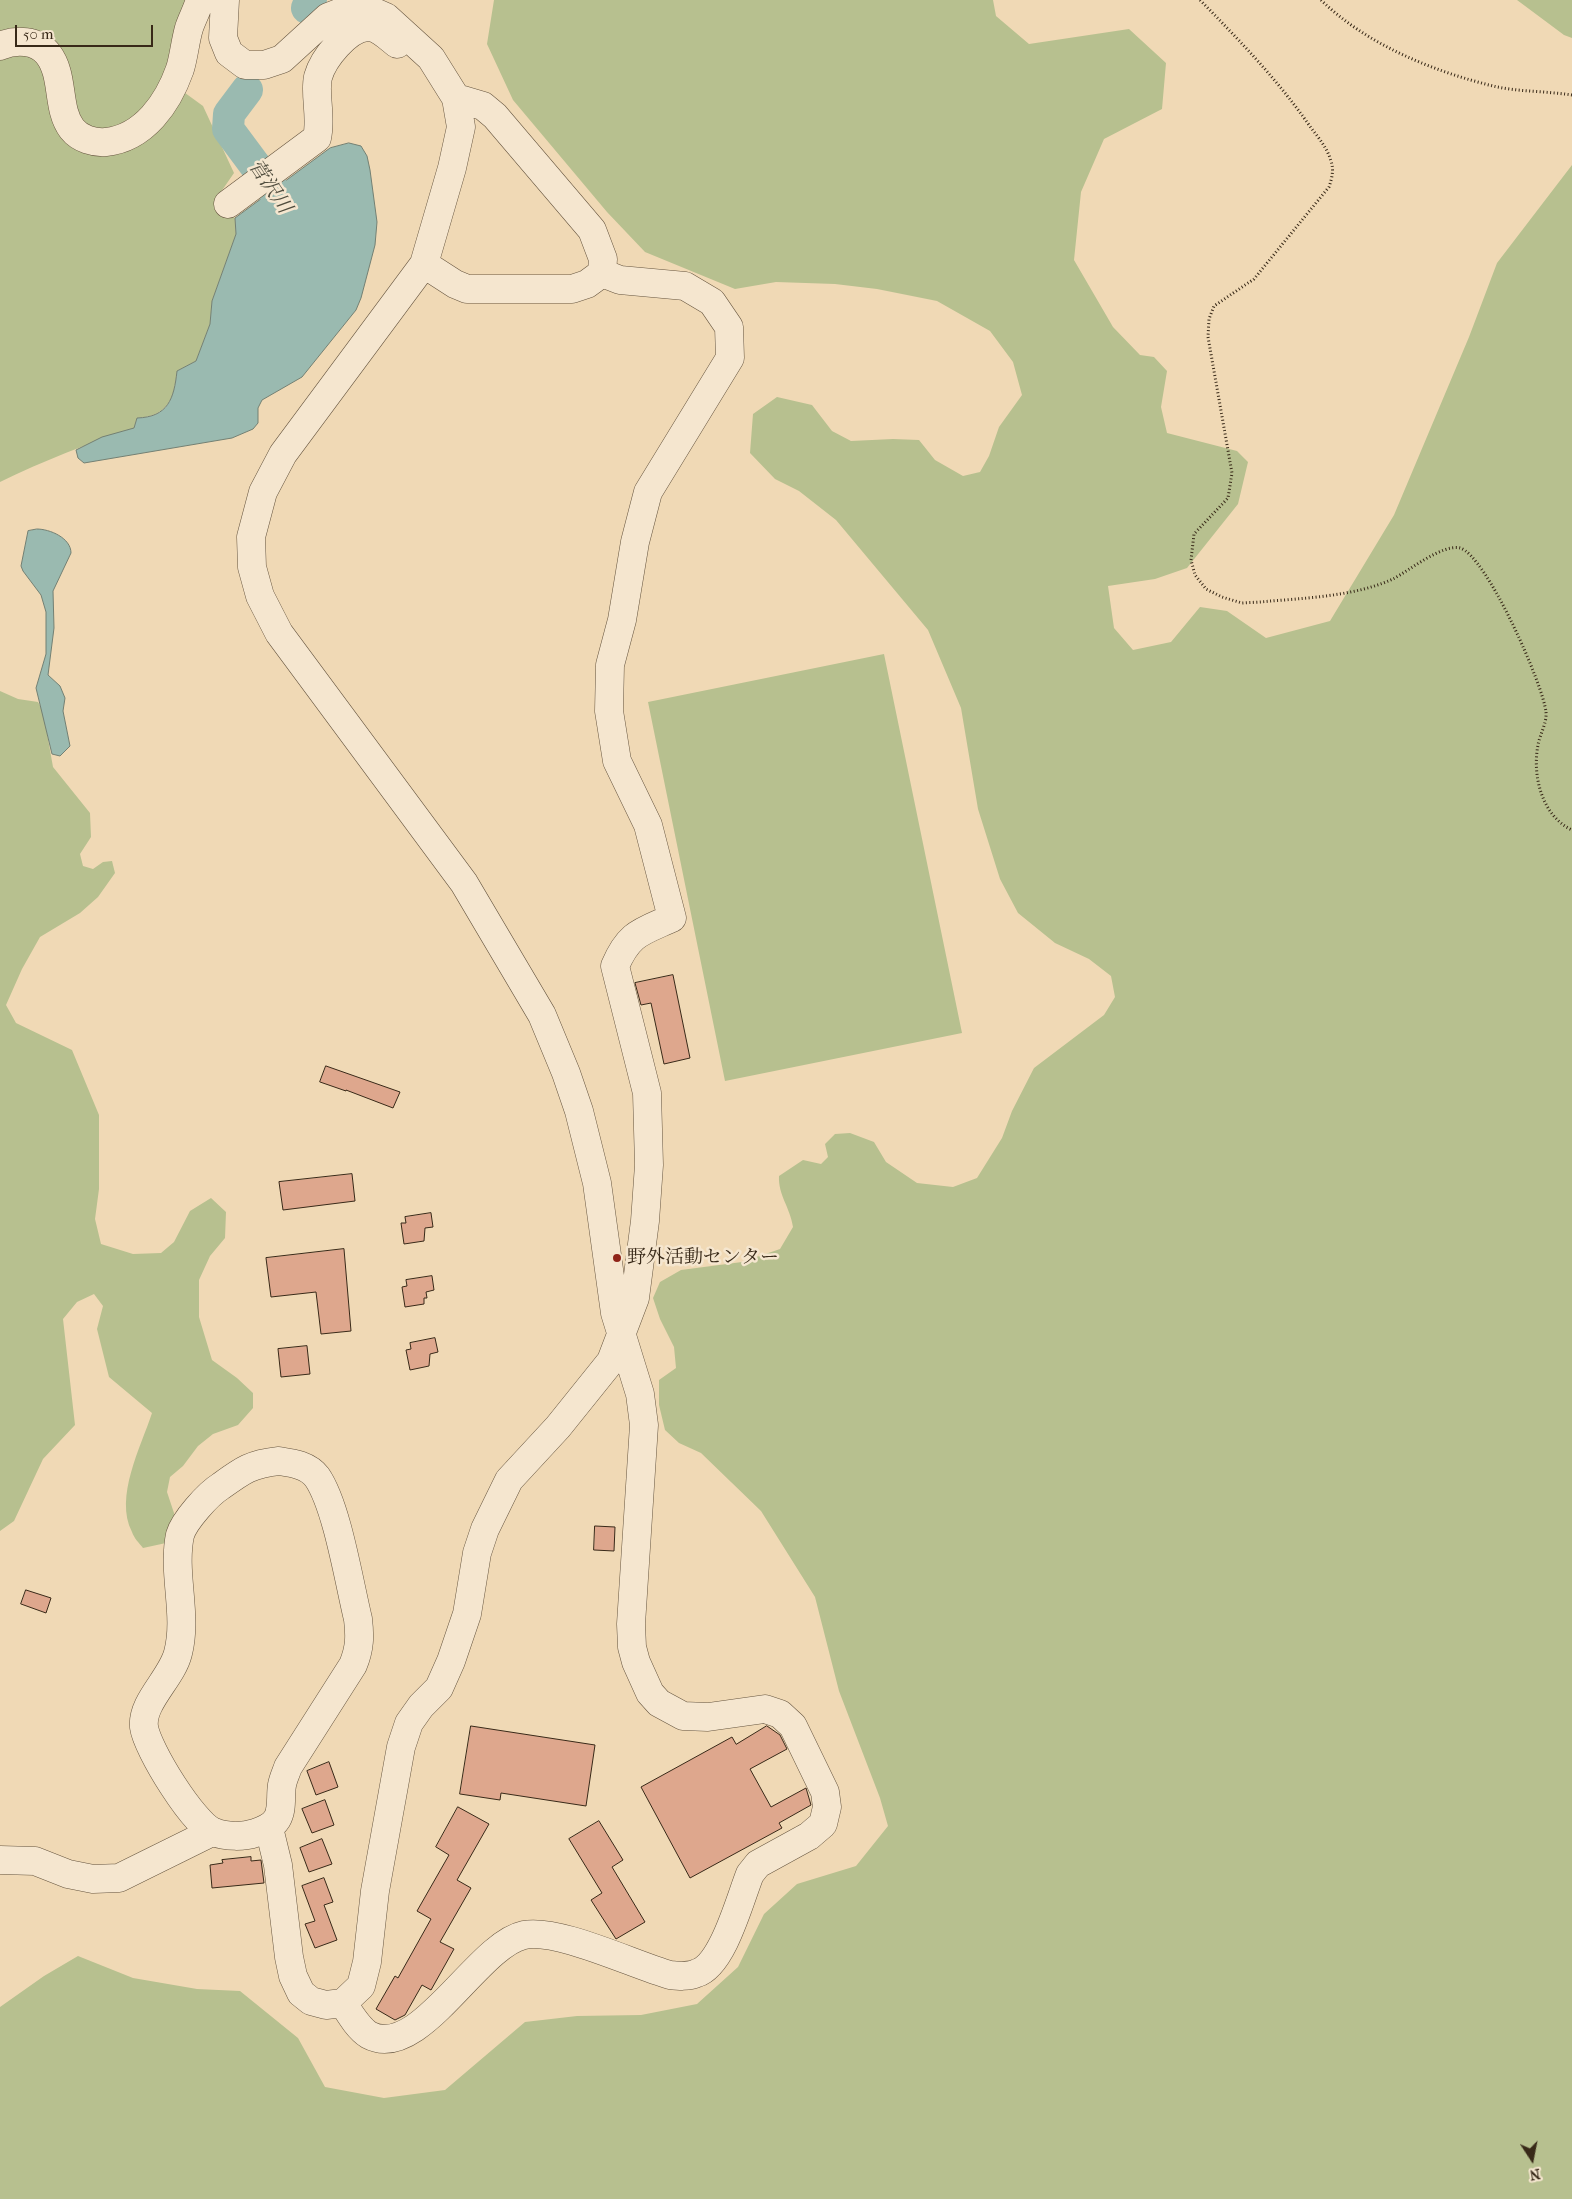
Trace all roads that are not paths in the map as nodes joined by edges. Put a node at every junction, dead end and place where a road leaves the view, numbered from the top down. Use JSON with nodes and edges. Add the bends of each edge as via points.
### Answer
{"nodes":[{"id":1,"x":200,"y":0,"type":"edge"},
{"id":2,"x":225,"y":0,"type":"edge"},
{"id":3,"x":0,"y":46,"type":"edge"},
{"id":4,"x":431,"y":58,"type":"junction"},
{"id":5,"x":456,"y":98,"type":"junction"},
{"id":6,"x":228,"y":204,"type":"dead end"},
{"id":7,"x":424,"y":264,"type":"junction"},
{"id":8,"x":602,"y":273,"type":"junction"},
{"id":9,"x":623,"y":1334,"type":"junction"},
{"id":10,"x":269,"y":1828,"type":"junction"},
{"id":11,"x":212,"y":1832,"type":"junction"},
{"id":12,"x":0,"y":1860,"type":"edge"},
{"id":13,"x":343,"y":2003,"type":"junction"}],
"edges":[{"from":1,"to":3,"type":"street","via":[[189,28],[180,69],[167,98],[138,131],[118,141],[80,138],[72,129],[64,116],[54,66],[48,54],[24,41]]},
{"from":2,"to":4,"type":"street","via":[[223,38],[229,53],[245,65],[264,65],[282,58],[328,17],[349,9],[365,8],[386,17]]},
{"from":4,"to":5,"type":"street"},
{"from":4,"to":6,"type":"street","via":[[411,55],[382,32],[368,28],[342,41],[328,55],[318,78],[320,124],[317,138]]},
{"from":5,"to":7,"type":"street","via":[[461,127]]},
{"from":5,"to":8,"type":"street","via":[[483,106],[495,116],[592,230],[603,259]]},
{"from":7,"to":8,"type":"street","via":[[467,289],[572,288],[586,284]]},
{"from":7,"to":9,"type":"street","via":[[283,454],[263,492],[251,537],[252,567],[260,596],[279,633],[464,883],[542,1015],[579,1111],[597,1183],[615,1313]]},
{"from":8,"to":9,"type":"street","via":[[620,280],[685,286],[712,302],[729,327],[730,358],[648,492],[610,665],[609,711],[617,761],[648,825],[672,918],[638,933],[623,946],[615,966],[647,1093],[649,1165],[635,1298]]},
{"from":9,"to":13,"type":"street","via":[[611,1361],[558,1427],[509,1480],[485,1529],[467,1614],[451,1661],[439,1688],[409,1723],[401,1747],[375,1892],[367,1962],[361,1986]]},
{"from":9,"to":13,"type":"street","via":[[640,1394],[644,1425],[632,1624],[632,1647],[642,1677],[650,1693],[660,1703],[683,1716],[708,1717],[765,1709],[780,1714],[793,1726],[825,1792],[827,1807],[823,1824],[809,1836],[758,1864],[750,1874],[721,1948],[711,1964],[699,1973],[670,1975],[564,1938],[524,1935],[505,1942],[487,1956],[448,2001],[414,2029],[396,2037],[380,2039],[368,2034]]},
{"from":10,"to":11,"type":"street","via":[[249,1835]]},
{"from":10,"to":11,"type":"street","via":[[278,1818],[288,1767],[353,1664],[360,1636],[328,1499],[316,1476],[300,1465],[278,1461],[255,1464],[212,1492],[180,1534],[182,1630],[178,1653],[172,1671],[146,1708],[144,1727],[154,1756],[182,1800]]},
{"from":10,"to":13,"type":"street","via":[[278,1865],[293,1976],[301,1993],[311,2001],[326,2005]]},
{"from":11,"to":12,"type":"street","via":[[119,1878],[93,1879],[68,1874],[35,1861]]}]}
